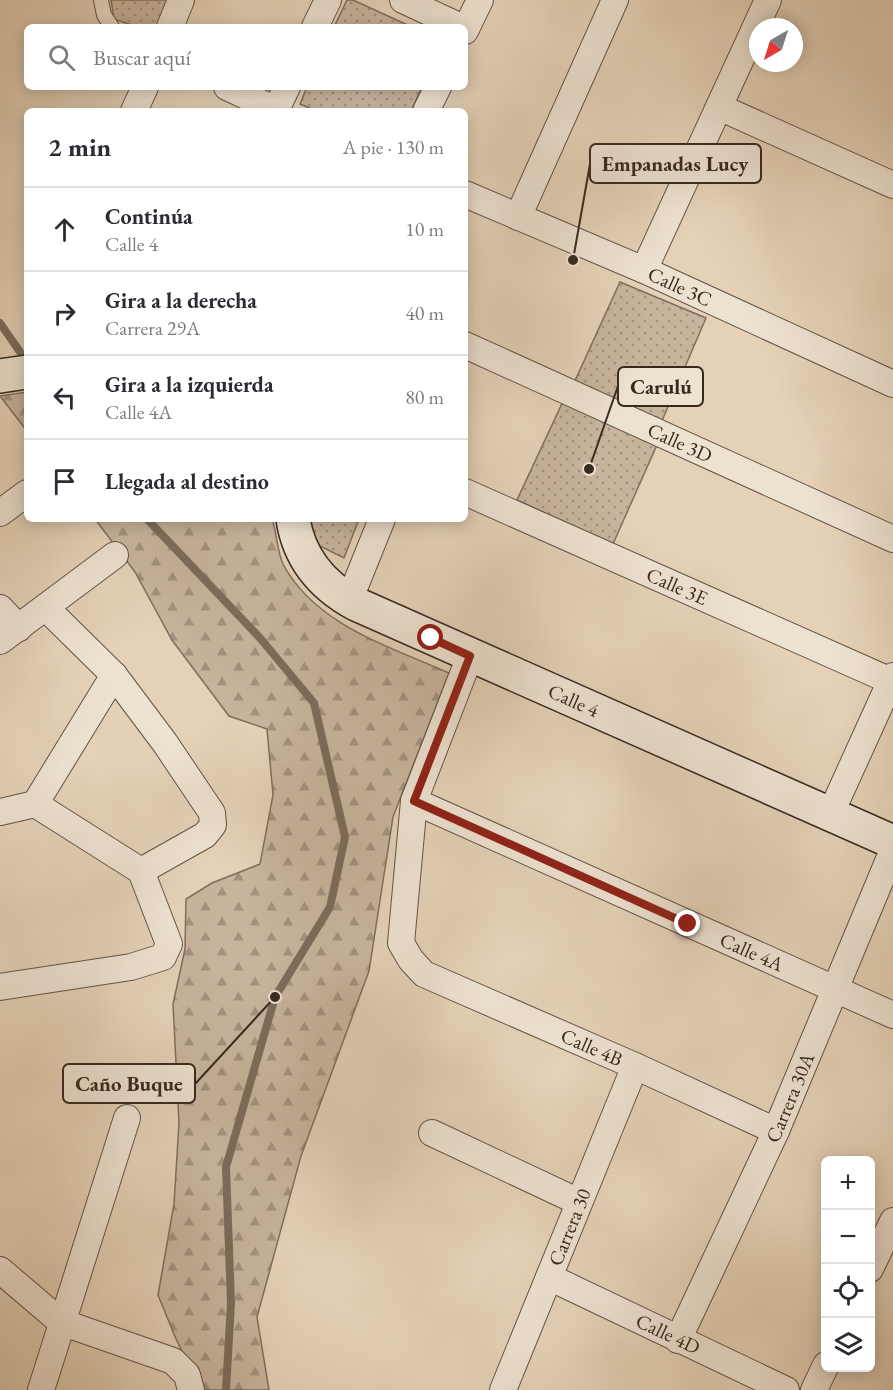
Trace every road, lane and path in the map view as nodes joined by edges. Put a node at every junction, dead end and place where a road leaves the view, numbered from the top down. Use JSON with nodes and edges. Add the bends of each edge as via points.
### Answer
{"nodes":[{"id":1,"x":101,"y":0,"type":"edge"},
{"id":2,"x":182,"y":0,"type":"edge"},
{"id":3,"x":328,"y":0,"type":"edge"},
{"id":4,"x":403,"y":0,"type":"edge"},
{"id":5,"x":480,"y":0,"type":"edge"},
{"id":6,"x":615,"y":0,"type":"edge"},
{"id":7,"x":768,"y":0,"type":"edge"},
{"id":8,"x":110,"y":24,"type":"edge"},
{"id":9,"x":171,"y":24,"type":"edge"},
{"id":10,"x":316,"y":24,"type":"edge"},
{"id":11,"x":453,"y":24,"type":"edge"},
{"id":12,"x":467,"y":24,"type":"edge"},
{"id":13,"x":144,"y":90,"type":"edge"},
{"id":14,"x":234,"y":90,"type":"edge"},
{"id":15,"x":286,"y":90,"type":"edge"},
{"id":16,"x":436,"y":90,"type":"edge"},
{"id":17,"x":719,"y":107,"type":"junction"},
{"id":18,"x":135,"y":108,"type":"edge"},
{"id":19,"x":271,"y":108,"type":"edge"},
{"id":20,"x":278,"y":108,"type":"edge"},
{"id":21,"x":428,"y":108,"type":"edge"},
{"id":22,"x":893,"y":185,"type":"edge"},
{"id":23,"x":468,"y":195,"type":"edge"},
{"id":24,"x":518,"y":217,"type":"junction"},
{"id":25,"x":644,"y":270,"type":"junction"},
{"id":26,"x":468,"y":346,"type":"edge"},
{"id":27,"x":24,"y":372,"type":"edge"},
{"id":28,"x":0,"y":376,"type":"edge"},
{"id":29,"x":893,"y":384,"type":"edge"},
{"id":30,"x":468,"y":493,"type":"edge"},
{"id":31,"x":24,"y":495,"type":"edge"},
{"id":32,"x":0,"y":513,"type":"edge"},
{"id":33,"x":294,"y":522,"type":"edge"},
{"id":34,"x":381,"y":522,"type":"edge"},
{"id":35,"x":893,"y":539,"type":"edge"},
{"id":36,"x":115,"y":555,"type":"dead end"},
{"id":37,"x":349,"y":600,"type":"junction"},
{"id":38,"x":0,"y":608,"type":"edge"},
{"id":39,"x":46,"y":608,"type":"junction"},
{"id":40,"x":9,"y":634,"type":"edge"},
{"id":41,"x":470,"y":656,"type":"junction"},
{"id":42,"x":114,"y":675,"type":"junction"},
{"id":43,"x":892,"y":679,"type":"edge"},
{"id":44,"x":414,"y":801,"type":"junction"},
{"id":45,"x":35,"y":804,"type":"junction"},
{"id":46,"x":0,"y":812,"type":"edge"},
{"id":47,"x":830,"y":815,"type":"junction"},
{"id":48,"x":893,"y":842,"type":"edge"},
{"id":49,"x":893,"y":850,"type":"edge"},
{"id":50,"x":141,"y":871,"type":"junction"},
{"id":51,"x":0,"y":987,"type":"edge"},
{"id":52,"x":836,"y":990,"type":"junction"},
{"id":53,"x":893,"y":1016,"type":"edge"},
{"id":54,"x":635,"y":1066,"type":"junction"},
{"id":55,"x":127,"y":1118,"type":"dead end"},
{"id":56,"x":776,"y":1131,"type":"junction"},
{"id":57,"x":432,"y":1133,"type":"dead end"},
{"id":58,"x":579,"y":1202,"type":"junction"},
{"id":59,"x":893,"y":1221,"type":"edge"},
{"id":60,"x":872,"y":1264,"type":"edge"},
{"id":61,"x":0,"y":1270,"type":"edge"},
{"id":62,"x":549,"y":1277,"type":"junction"},
{"id":63,"x":61,"y":1322,"type":"junction"},
{"id":64,"x":678,"y":1340,"type":"junction"},
{"id":65,"x":822,"y":1372,"type":"edge"},
{"id":66,"x":41,"y":1390,"type":"edge"},
{"id":67,"x":191,"y":1390,"type":"edge"},
{"id":68,"x":503,"y":1390,"type":"edge"},
{"id":69,"x":786,"y":1390,"type":"edge"},
{"id":70,"x":814,"y":1390,"type":"edge"}],
"edges":[{"from":1,"to":8,"type":"lane"},
{"from":2,"to":9,"type":"street"},
{"from":3,"to":10,"type":"street"},
{"from":4,"to":11,"type":"street"},
{"from":5,"to":12,"type":"street"},
{"from":6,"to":24,"type":"street"},
{"from":7,"to":17,"type":"street"},
{"from":13,"to":18,"type":"street"},
{"from":14,"to":19,"type":"street"},
{"from":15,"to":20,"type":"street"},
{"from":16,"to":21,"type":"street"},
{"from":17,"to":22,"type":"street"},
{"from":17,"to":25,"type":"street"},
{"from":23,"to":24,"type":"street","name":"Calle 3C"},
{"from":24,"to":25,"type":"street","name":"Calle 3C"},
{"from":25,"to":29,"type":"street","name":"Calle 3C"},
{"from":26,"to":35,"type":"street","name":"Calle 3D"},
{"from":27,"to":28,"type":"street"},
{"from":30,"to":43,"type":"street","name":"Calle 3E"},
{"from":31,"to":32,"type":"street"},
{"from":33,"to":37,"type":"street","name":"Calle 4","via":[[298,542],[312,567],[324,582]]},
{"from":34,"to":37,"type":"street"},
{"from":36,"to":39,"type":"street"},
{"from":37,"to":41,"type":"street","name":"Calle 4"},
{"from":38,"to":40,"type":"street"},
{"from":39,"to":40,"type":"street"},
{"from":39,"to":42,"type":"street"},
{"from":41,"to":44,"type":"street"},
{"from":41,"to":47,"type":"street","name":"Calle 4"},
{"from":42,"to":45,"type":"street"},
{"from":42,"to":50,"type":"street","via":[[212,813],[213,825],[205,835]]},
{"from":43,"to":47,"type":"street"},
{"from":44,"to":52,"type":"street","name":"Calle 4A"},
{"from":44,"to":54,"type":"street","name":"Calle 4B","via":[[401,943],[411,960],[424,974]]},
{"from":45,"to":46,"type":"street"},
{"from":45,"to":50,"type":"street"},
{"from":47,"to":48,"type":"street","name":"Calle 4"},
{"from":49,"to":52,"type":"street","name":"Carrera 30A"},
{"from":50,"to":51,"type":"street","via":[[169,944],[163,957],[131,967]]},
{"from":52,"to":53,"type":"street","name":"Calle 4A"},
{"from":52,"to":56,"type":"street","name":"Carrera 30A"},
{"from":54,"to":56,"type":"street","name":"Calle 4B"},
{"from":54,"to":58,"type":"street","name":"Carrera 30"},
{"from":55,"to":63,"type":"street"},
{"from":56,"to":64,"type":"street","name":"Carrera 30A"},
{"from":57,"to":58,"type":"street"},
{"from":58,"to":62,"type":"street","name":"Carrera 30"},
{"from":59,"to":60,"type":"street"},
{"from":61,"to":63,"type":"street"},
{"from":62,"to":64,"type":"street","name":"Calle 4D"},
{"from":62,"to":68,"type":"street","name":"Carrera 30"},
{"from":63,"to":66,"type":"street"},
{"from":63,"to":67,"type":"street","via":[[173,1360],[187,1375]]},
{"from":64,"to":69,"type":"street","name":"Calle 4D"},
{"from":65,"to":70,"type":"street"}]}
